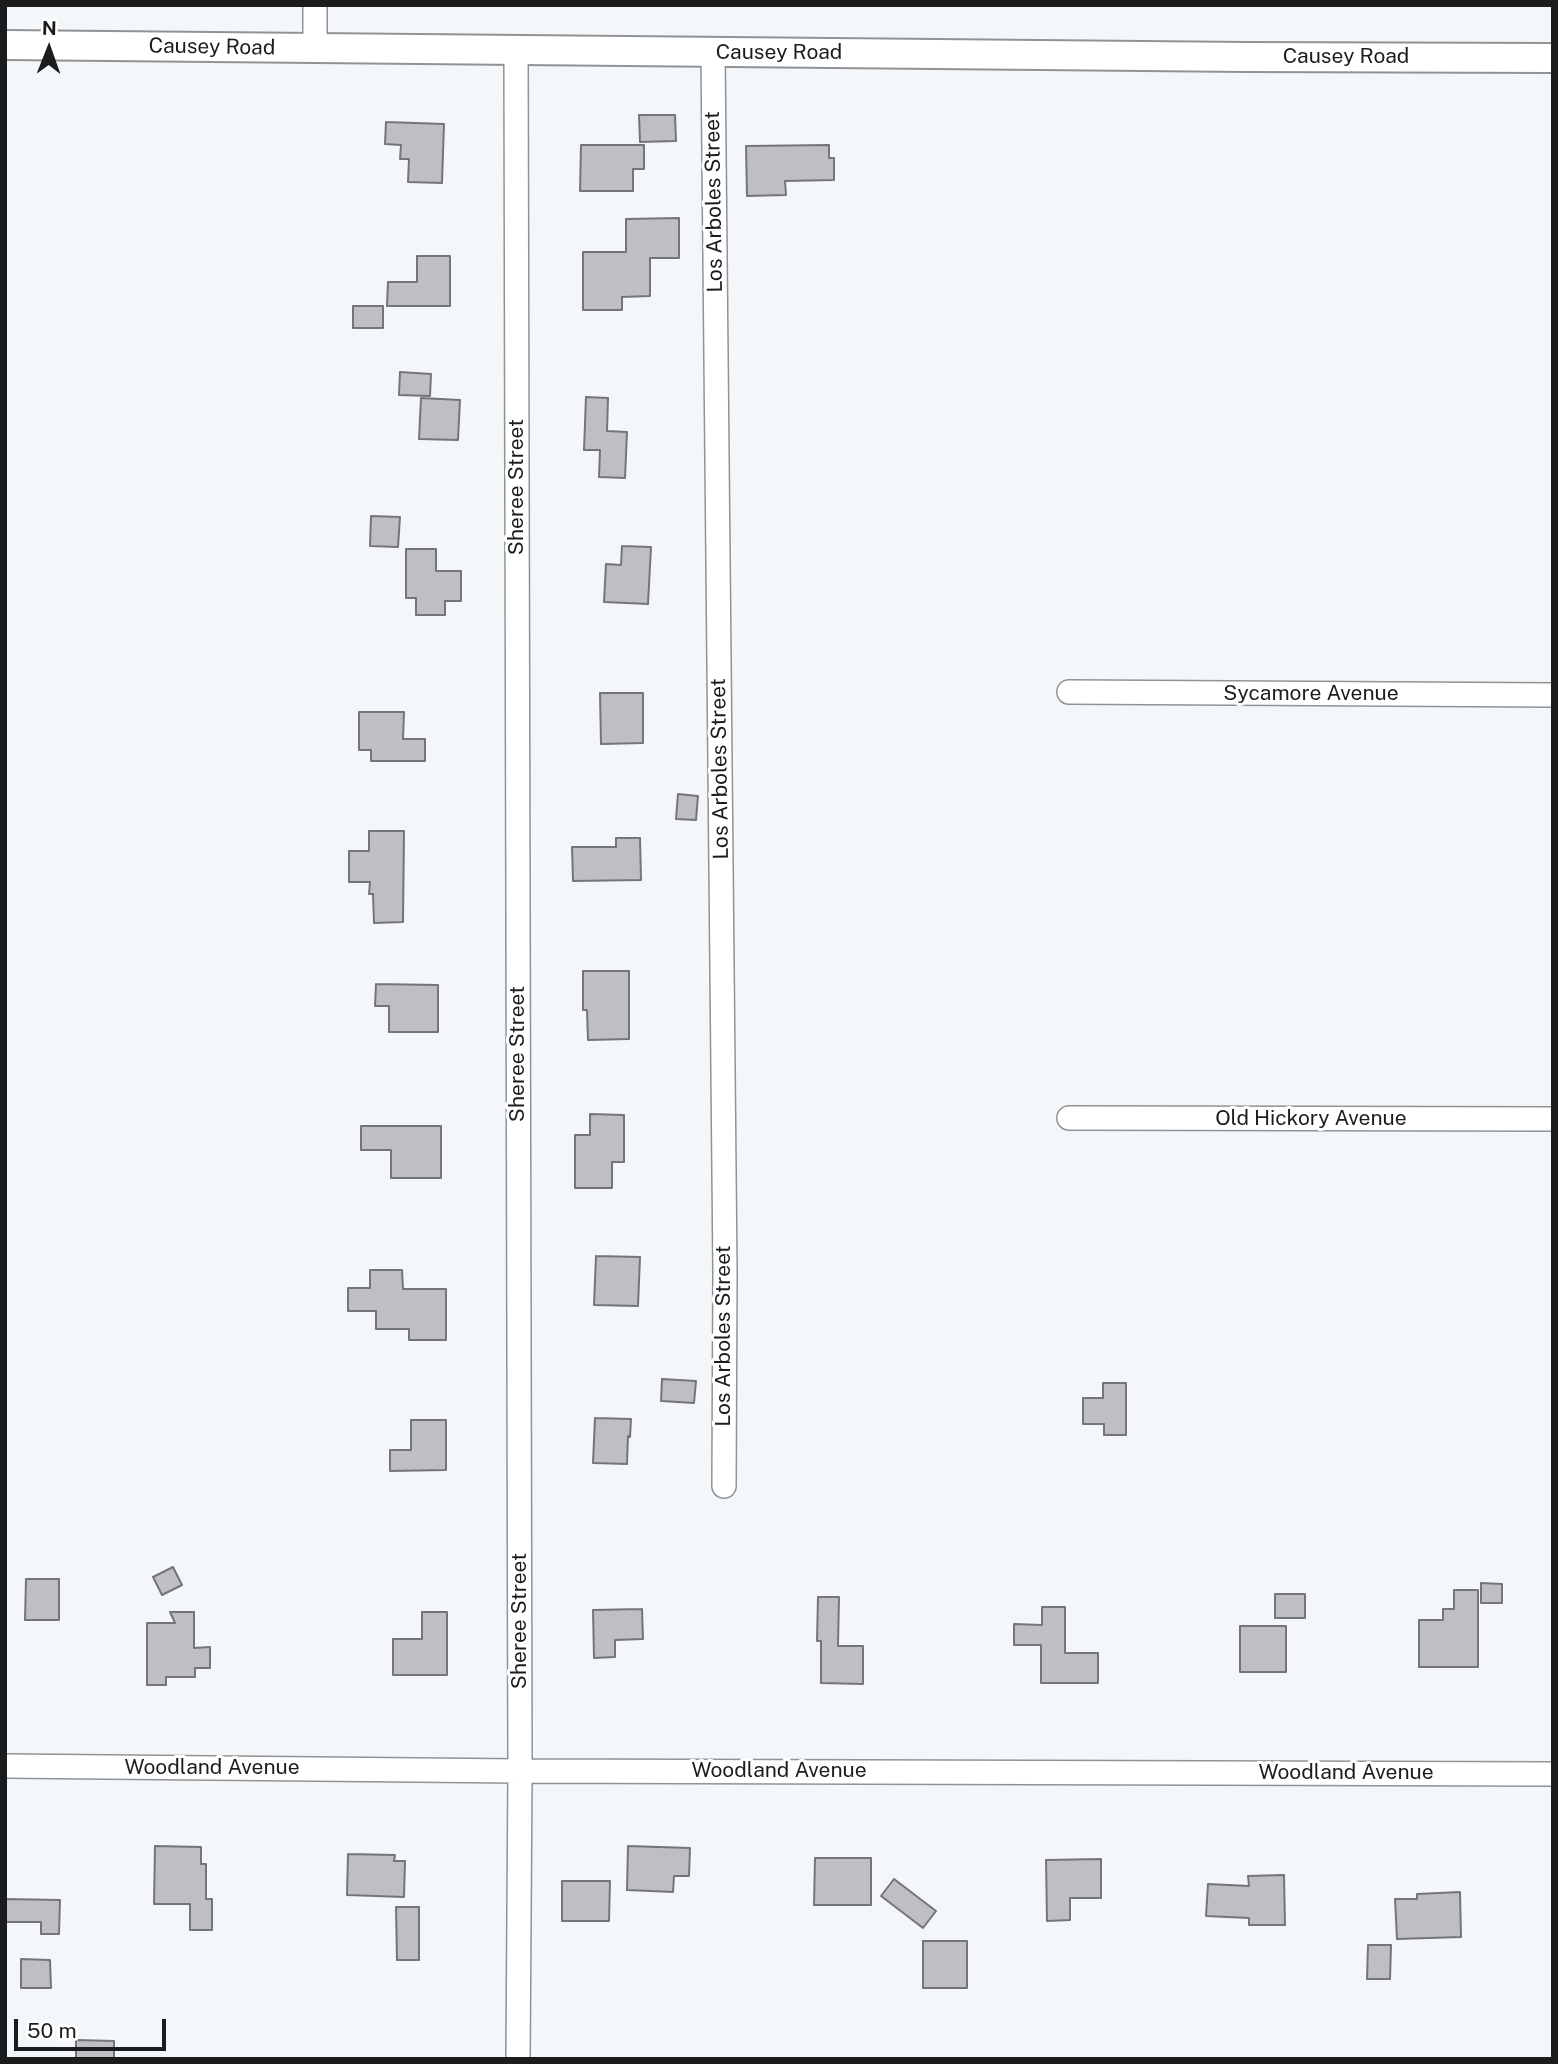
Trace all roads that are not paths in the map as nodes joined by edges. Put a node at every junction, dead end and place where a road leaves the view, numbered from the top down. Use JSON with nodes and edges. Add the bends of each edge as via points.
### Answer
{"nodes":[{"id":1,"x":315,"y":5,"type":"edge"},
{"id":2,"x":5,"y":45,"type":"edge"},
{"id":3,"x":315,"y":48,"type":"junction"},
{"id":4,"x":516,"y":50,"type":"junction"},
{"id":5,"x":713,"y":52,"type":"junction"},
{"id":6,"x":1553,"y":58,"type":"edge"},
{"id":7,"x":1069,"y":692,"type":"dead end"},
{"id":8,"x":1553,"y":695,"type":"edge"},
{"id":9,"x":1069,"y":1118,"type":"dead end"},
{"id":10,"x":1553,"y":1119,"type":"edge"},
{"id":11,"x":723,"y":1486,"type":"dead end"},
{"id":12,"x":5,"y":1766,"type":"edge"},
{"id":13,"x":520,"y":1771,"type":"junction"},
{"id":14,"x":1553,"y":1774,"type":"edge"},
{"id":15,"x":518,"y":2059,"type":"edge"}],
"edges":[{"from":1,"to":3,"type":"street"},
{"from":2,"to":3,"type":"street","name":"Causey Road"},
{"from":3,"to":4,"type":"street","name":"Causey Road"},
{"from":4,"to":5,"type":"street","name":"Causey Road"},
{"from":4,"to":13,"type":"street","name":"Sheree Street"},
{"from":5,"to":6,"type":"street","name":"Causey Road"},
{"from":5,"to":11,"type":"street","name":"Los Arboles Street"},
{"from":7,"to":8,"type":"street","name":"Sycamore Avenue"},
{"from":9,"to":10,"type":"street","name":"Old Hickory Avenue"},
{"from":12,"to":13,"type":"street","name":"Woodland Avenue"},
{"from":13,"to":14,"type":"street","name":"Woodland Avenue"},
{"from":13,"to":15,"type":"street","name":"Sheree Street"}]}
